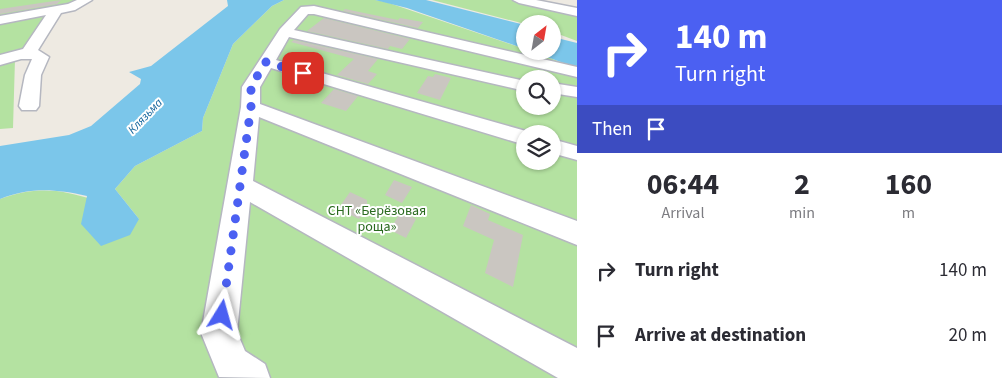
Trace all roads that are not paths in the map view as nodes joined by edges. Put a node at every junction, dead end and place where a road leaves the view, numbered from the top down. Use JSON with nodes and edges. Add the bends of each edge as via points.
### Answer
{"nodes":[{"id":1,"x":86,"y":0,"type":"edge"},
{"id":2,"x":519,"y":0,"type":"edge"},
{"id":3,"x":577,"y":8,"type":"edge"},
{"id":4,"x":56,"y":10,"type":"junction"},
{"id":5,"x":0,"y":20,"type":"edge"},
{"id":6,"x":285,"y":32,"type":"junction"},
{"id":7,"x":28,"y":54,"type":"junction"},
{"id":8,"x":0,"y":60,"type":"edge"},
{"id":9,"x":266,"y":62,"type":"junction"},
{"id":10,"x":577,"y":72,"type":"edge"},
{"id":11,"x":516,"y":84,"type":"edge"},
{"id":12,"x":561,"y":89,"type":"edge"},
{"id":13,"x":577,"y":92,"type":"edge"},
{"id":14,"x":29,"y":106,"type":"dead end"},
{"id":15,"x":251,"y":107,"type":"junction"},
{"id":16,"x":516,"y":135,"type":"edge"},
{"id":17,"x":561,"y":149,"type":"edge"},
{"id":18,"x":577,"y":153,"type":"edge"},
{"id":19,"x":240,"y":185,"type":"junction"},
{"id":20,"x":577,"y":233,"type":"edge"},
{"id":21,"x":577,"y":368,"type":"edge"},
{"id":22,"x":251,"y":378,"type":"edge"}],
"edges":[{"from":1,"to":4,"type":"street"},
{"from":2,"to":3,"type":"street"},
{"from":4,"to":5,"type":"street"},
{"from":4,"to":7,"type":"street"},
{"from":6,"to":9,"type":"street"},
{"from":6,"to":10,"type":"street","via":[[305,10],[314,10]]},
{"from":6,"to":11,"type":"street"},
{"from":7,"to":8,"type":"street"},
{"from":7,"to":14,"type":"street","via":[[42,57],[33,75]]},
{"from":9,"to":15,"type":"street","via":[[251,86]]},
{"from":9,"to":16,"type":"street"},
{"from":12,"to":13,"type":"street"},
{"from":15,"to":19,"type":"street"},
{"from":15,"to":20,"type":"street"},
{"from":17,"to":18,"type":"street"},
{"from":19,"to":21,"type":"street"},
{"from":19,"to":22,"type":"street","via":[[219,334],[232,364]]}]}
